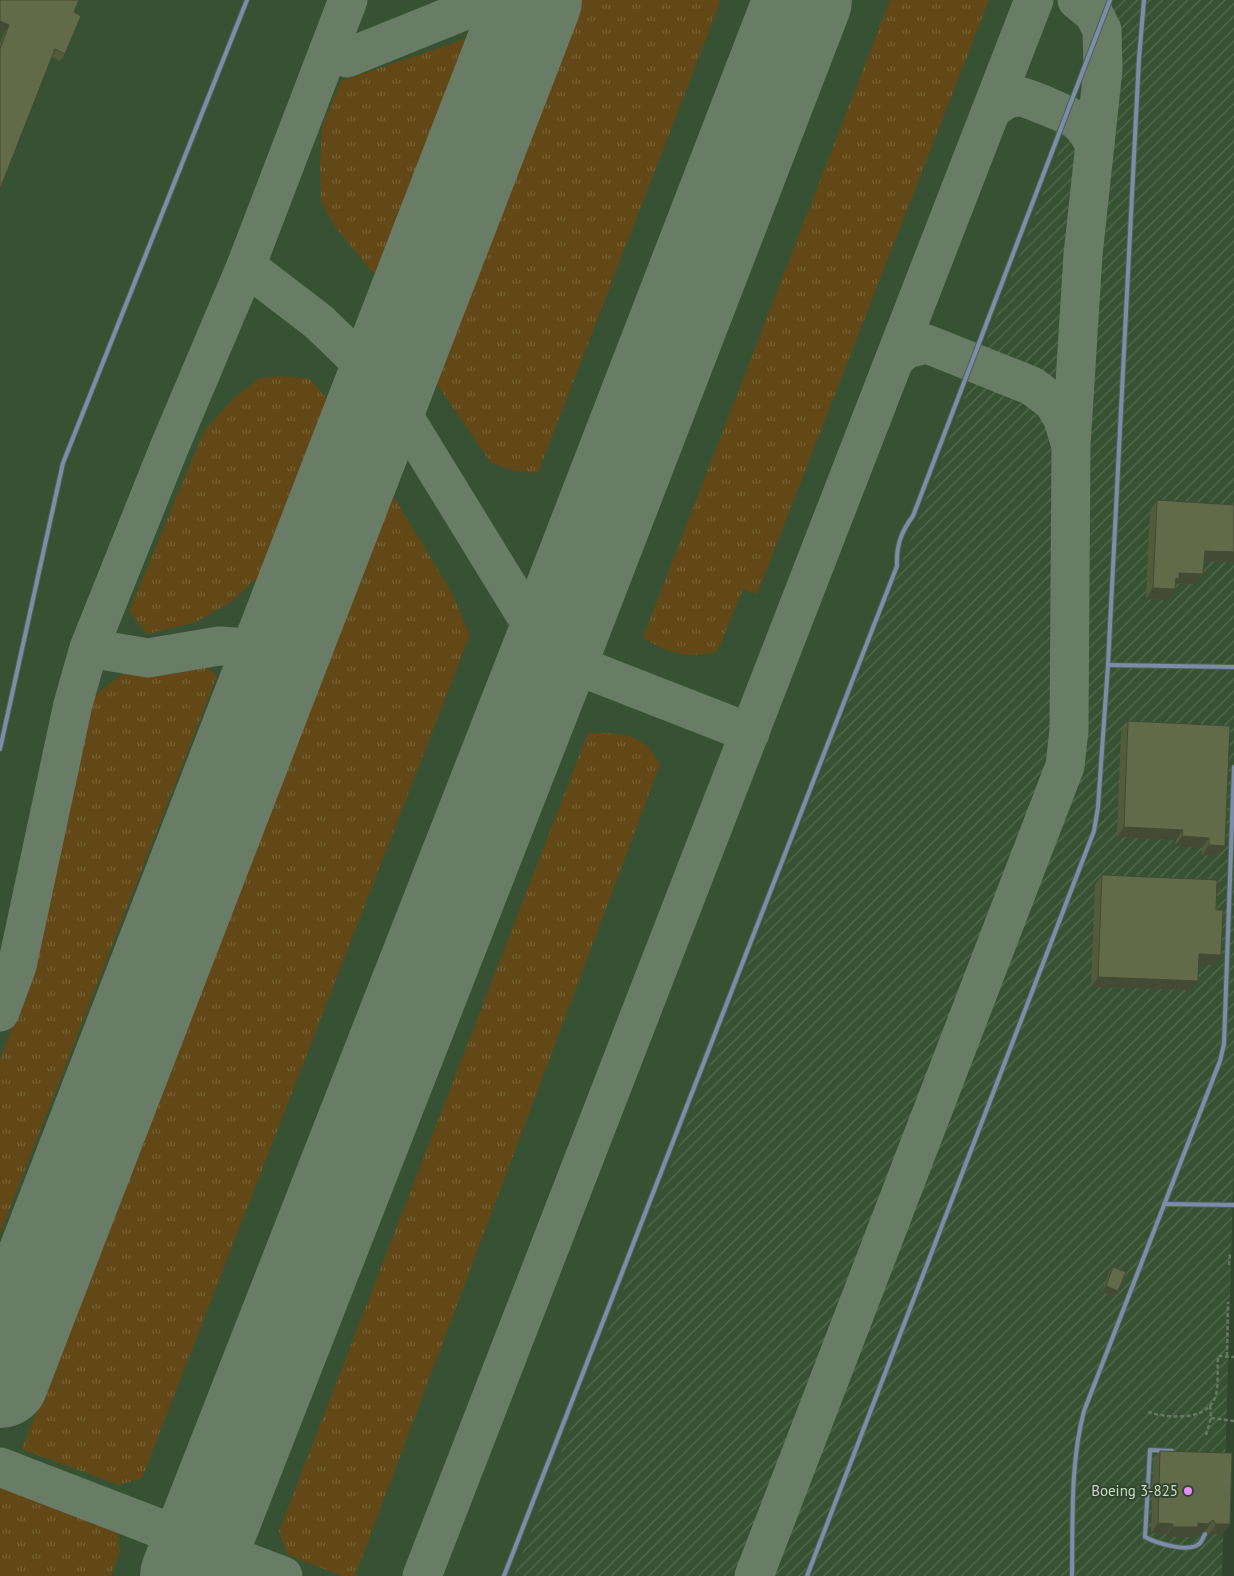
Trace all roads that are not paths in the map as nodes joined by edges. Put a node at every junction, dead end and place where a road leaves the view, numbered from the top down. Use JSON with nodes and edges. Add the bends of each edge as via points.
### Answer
{"nodes":[{"id":1,"x":247,"y":0,"type":"edge"},
{"id":2,"x":1110,"y":0,"type":"edge"},
{"id":3,"x":1144,"y":0,"type":"edge"},
{"id":4,"x":1108,"y":665,"type":"junction"},
{"id":5,"x":1234,"y":667,"type":"edge"},
{"id":6,"x":0,"y":749,"type":"edge"},
{"id":7,"x":1234,"y":767,"type":"edge"},
{"id":8,"x":1164,"y":1204,"type":"junction"},
{"id":9,"x":1234,"y":1205,"type":"edge"},
{"id":10,"x":1179,"y":1452,"type":"edge"},
{"id":11,"x":1146,"y":1518,"type":"junction"},
{"id":12,"x":1152,"y":1518,"type":"dead end"},
{"id":13,"x":1205,"y":1534,"type":"edge"},
{"id":14,"x":504,"y":1576,"type":"edge"},
{"id":15,"x":807,"y":1576,"type":"edge"},
{"id":16,"x":1072,"y":1576,"type":"edge"}],
"edges":[{"from":1,"to":6,"type":"lane","via":[[63,463]]},
{"from":2,"to":14,"type":"lane","via":[[913,516],[896,548],[897,566]]},
{"from":3,"to":4,"type":"lane"},
{"from":4,"to":5,"type":"lane"},
{"from":4,"to":15,"type":"lane","via":[[1094,831]]},
{"from":7,"to":8,"type":"lane","via":[[1224,1044]]},
{"from":8,"to":9,"type":"lane"},
{"from":8,"to":16,"type":"lane","via":[[1077,1436]]},
{"from":10,"to":11,"type":"lane","via":[[1150,1450]]},
{"from":11,"to":12,"type":"lane"},
{"from":11,"to":13,"type":"lane","via":[[1145,1537],[1162,1545],[1194,1547],[1201,1543]]}]}
